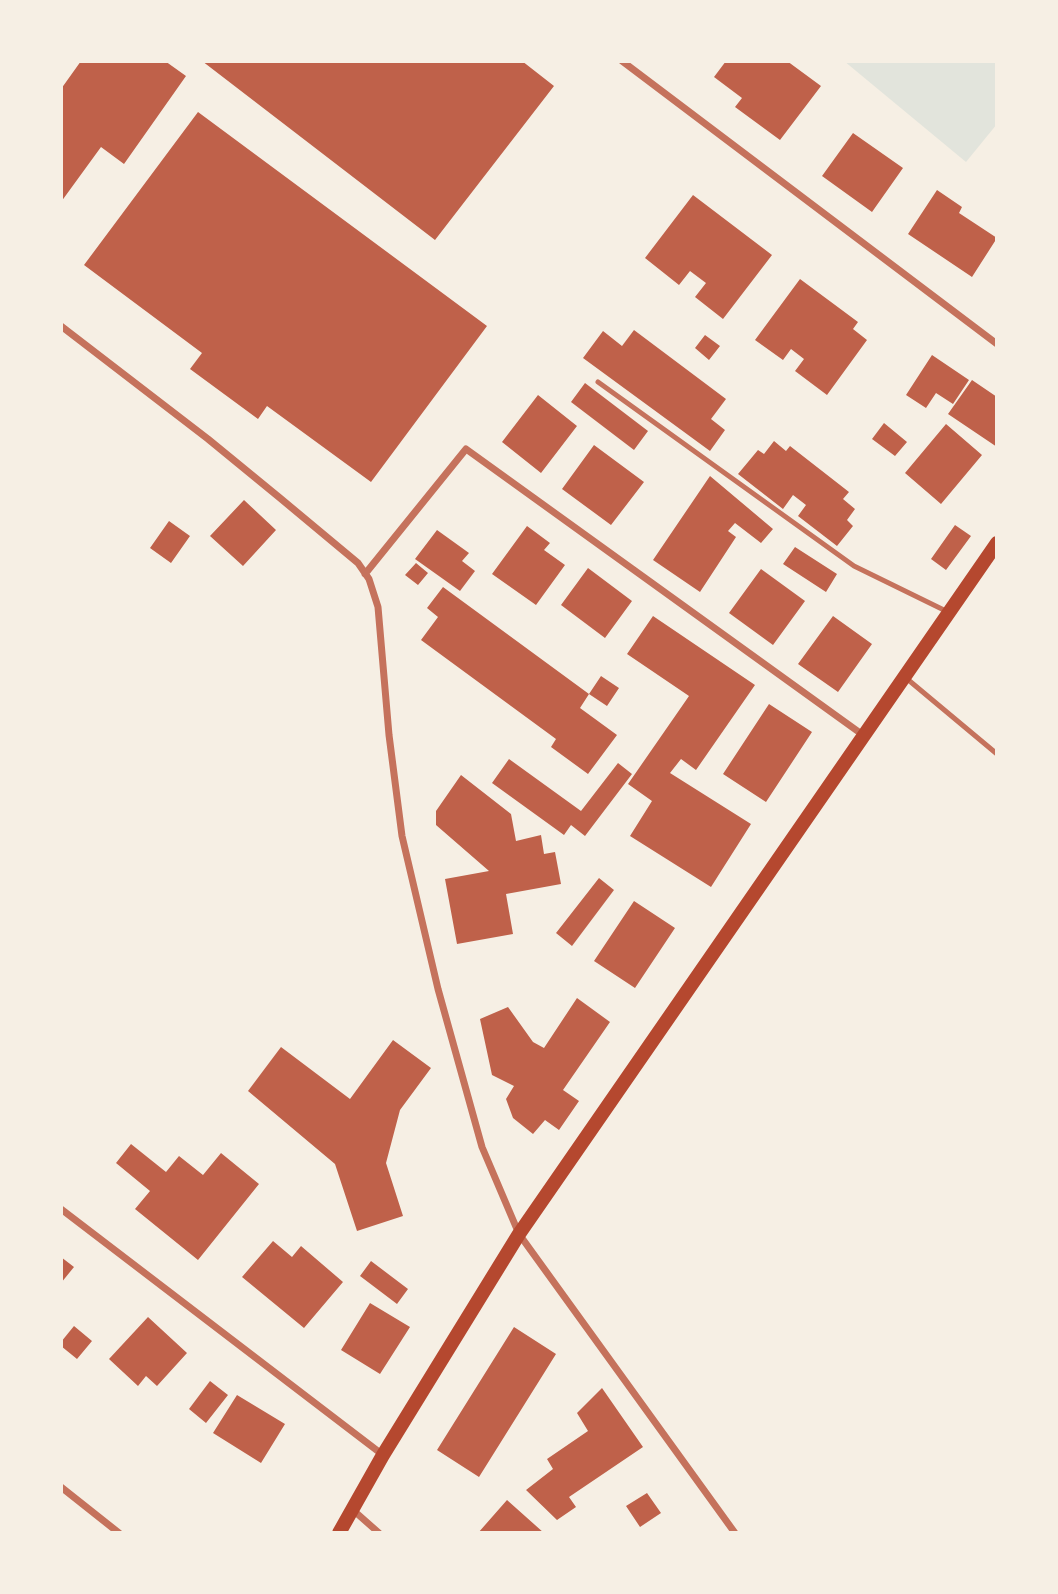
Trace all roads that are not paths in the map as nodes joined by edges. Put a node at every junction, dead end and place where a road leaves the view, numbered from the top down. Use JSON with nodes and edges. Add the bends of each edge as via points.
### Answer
{"nodes":[{"id":1,"x":622,"y":61,"type":"edge"},
{"id":2,"x":61,"y":326,"type":"edge"},
{"id":3,"x":997,"y":344,"type":"edge"},
{"id":4,"x":598,"y":382,"type":"dead end"},
{"id":5,"x":997,"y":543,"type":"edge"},
{"id":6,"x":365,"y":574,"type":"junction"},
{"id":7,"x":948,"y":612,"type":"junction"},
{"id":8,"x":904,"y":676,"type":"junction"},
{"id":9,"x":863,"y":735,"type":"junction"},
{"id":10,"x":997,"y":754,"type":"edge"},
{"id":11,"x":61,"y":1209,"type":"edge"},
{"id":12,"x":519,"y":1234,"type":"junction"},
{"id":13,"x":383,"y":1455,"type":"junction"},
{"id":14,"x":61,"y":1487,"type":"edge"},
{"id":15,"x":352,"y":1510,"type":"junction"},
{"id":16,"x":119,"y":1533,"type":"edge"},
{"id":17,"x":339,"y":1533,"type":"edge"},
{"id":18,"x":379,"y":1533,"type":"edge"},
{"id":19,"x":735,"y":1533,"type":"edge"}],
"edges":[{"from":1,"to":3,"type":"street"},
{"from":2,"to":6,"type":"street","via":[[218,447],[358,563]]},
{"from":4,"to":7,"type":"lane","via":[[854,566]]},
{"from":5,"to":7,"type":"main road"},
{"from":6,"to":9,"type":"street","via":[[466,449]]},
{"from":6,"to":12,"type":"street","via":[[378,607],[402,836],[482,1147]]},
{"from":7,"to":8,"type":"main road"},
{"from":8,"to":9,"type":"main road"},
{"from":8,"to":10,"type":"lane"},
{"from":9,"to":12,"type":"main road"},
{"from":11,"to":13,"type":"street"},
{"from":12,"to":13,"type":"main road"},
{"from":12,"to":19,"type":"street"},
{"from":13,"to":15,"type":"main road"},
{"from":14,"to":16,"type":"street"},
{"from":15,"to":17,"type":"main road"},
{"from":15,"to":18,"type":"street"}]}
